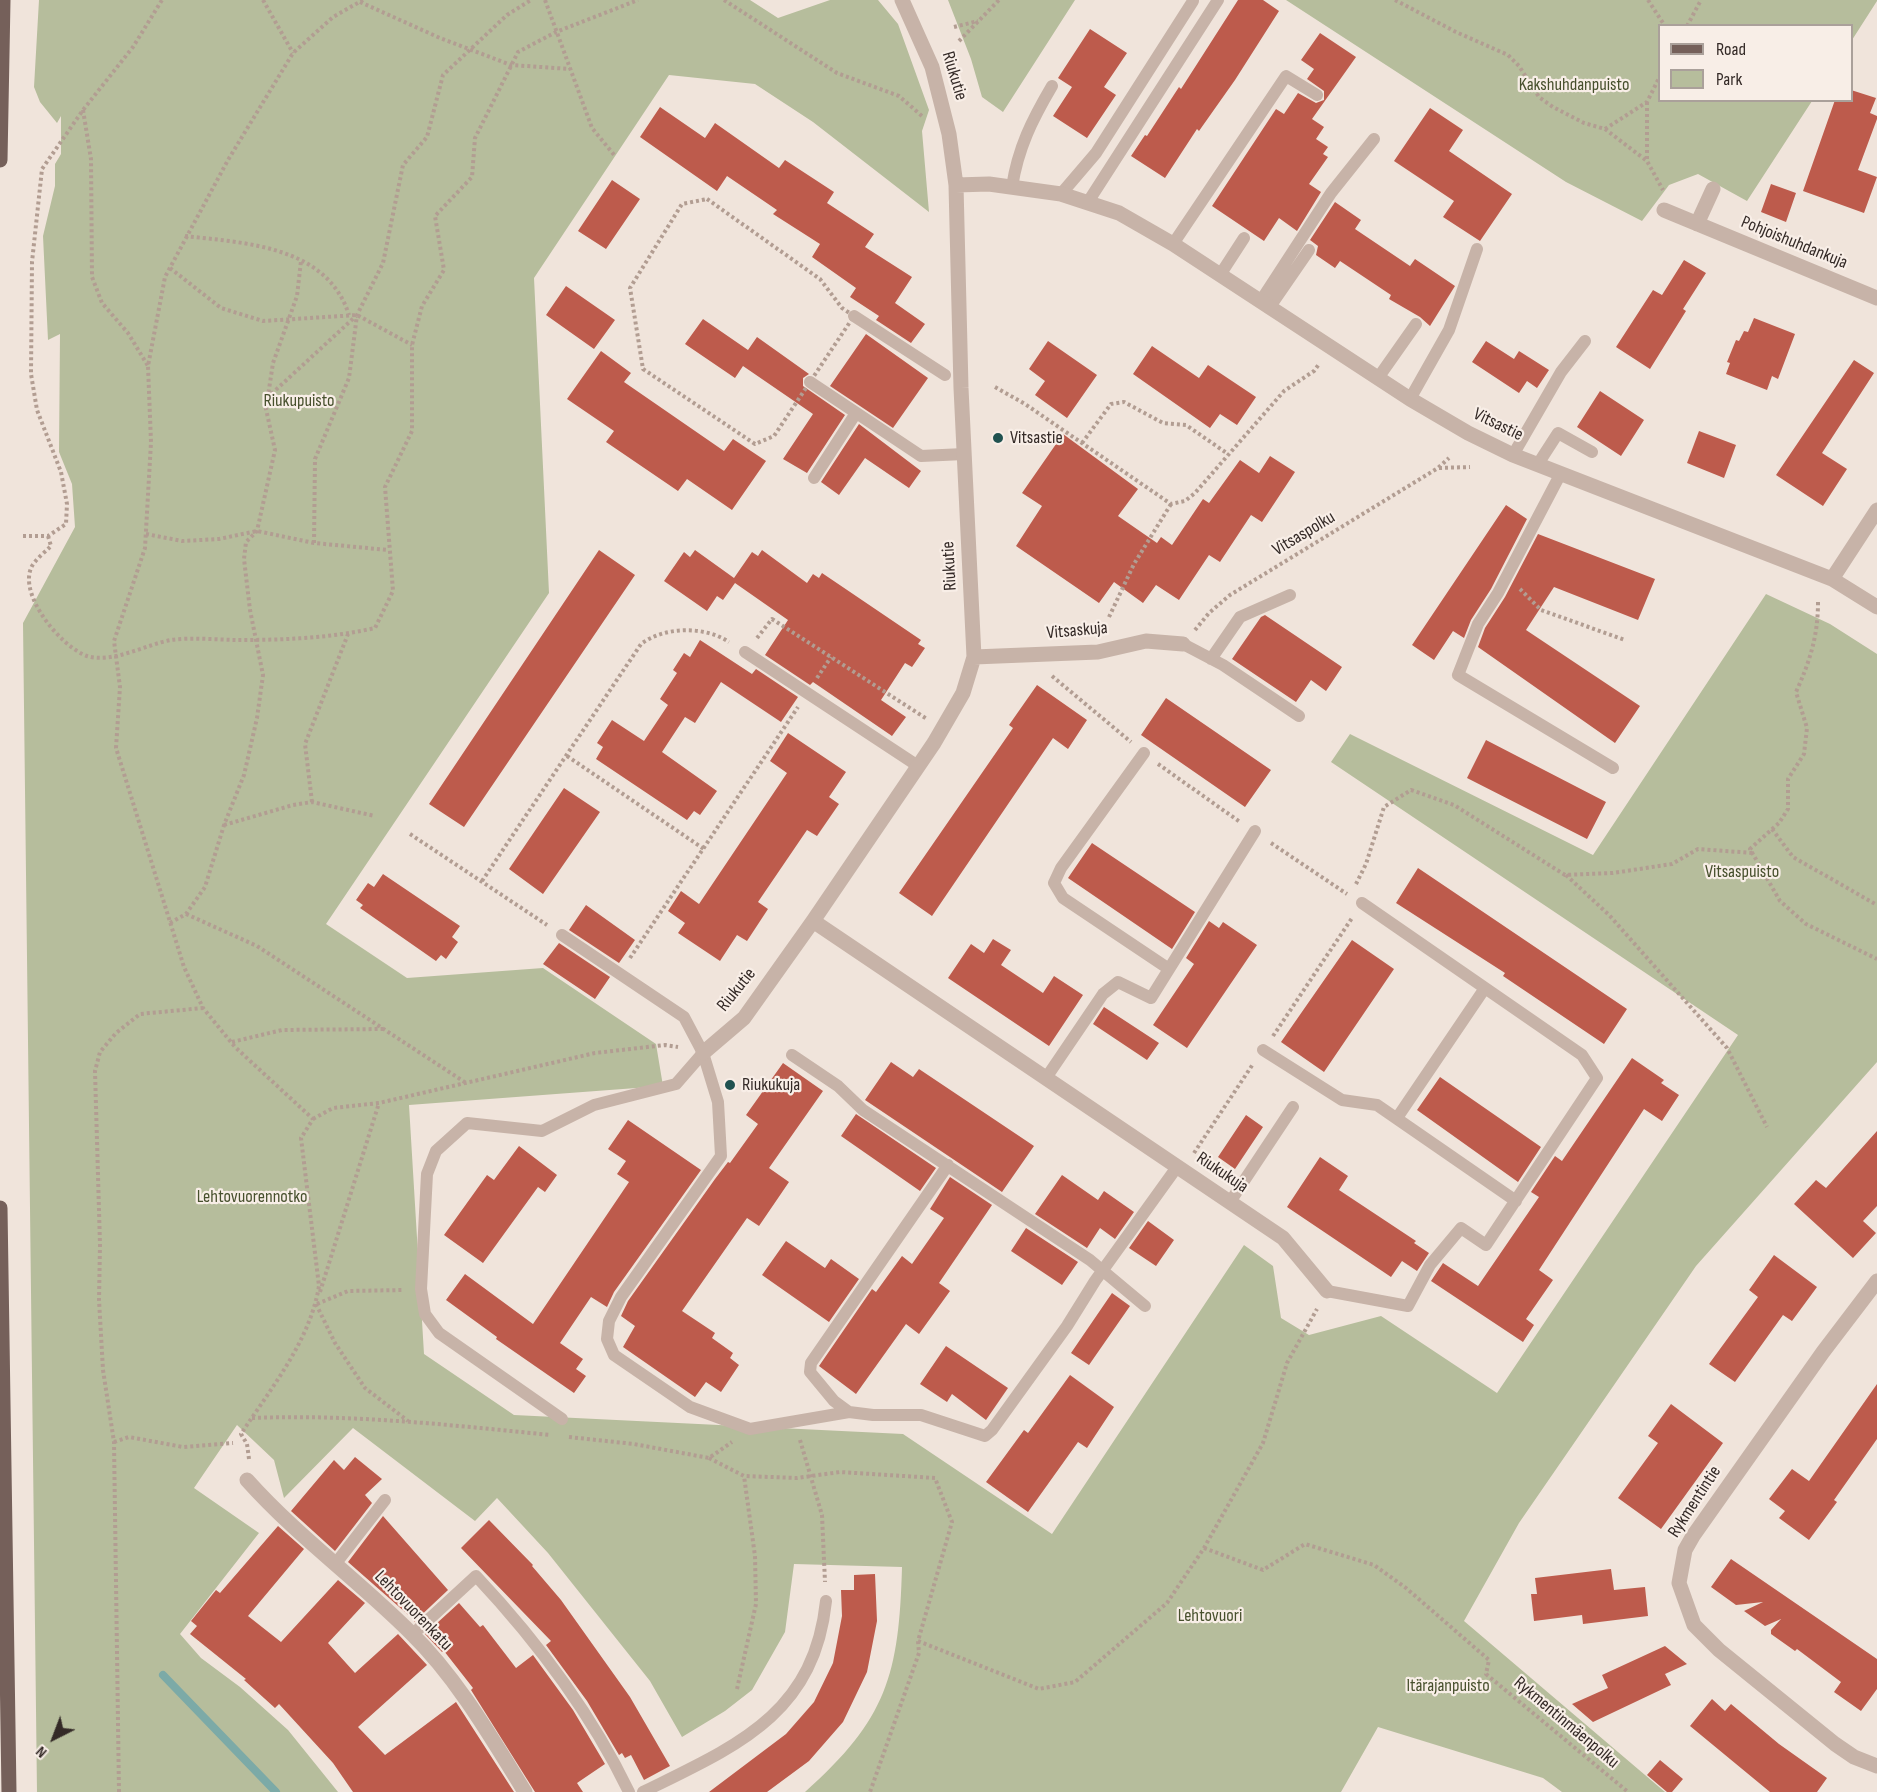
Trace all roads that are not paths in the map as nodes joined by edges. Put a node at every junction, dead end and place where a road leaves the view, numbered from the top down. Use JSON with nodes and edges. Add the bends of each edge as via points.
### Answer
{"nodes":[{"id":1,"x":3,"y":0,"type":"edge"},
{"id":2,"x":902,"y":0,"type":"edge"},
{"id":3,"x":1218,"y":0,"type":"edge"},
{"id":4,"x":1193,"y":1,"type":"edge"},
{"id":5,"x":1052,"y":86,"type":"dead end"},
{"id":6,"x":1317,"y":95,"type":"dead end"},
{"id":7,"x":1374,"y":139,"type":"dead end"},
{"id":8,"x":0,"y":160,"type":"edge"},
{"id":9,"x":956,"y":185,"type":"junction"},
{"id":10,"x":1012,"y":187,"type":"junction"},
{"id":11,"x":1713,"y":189,"type":"dead end"},
{"id":12,"x":1060,"y":194,"type":"junction"},
{"id":13,"x":1088,"y":202,"type":"junction"},
{"id":14,"x":1664,"y":210,"type":"road end"},
{"id":15,"x":1697,"y":224,"type":"junction"},
{"id":16,"x":1244,"y":238,"type":"dead end"},
{"id":17,"x":1173,"y":244,"type":"junction"},
{"id":18,"x":1477,"y":249,"type":"dead end"},
{"id":19,"x":1309,"y":250,"type":"dead end"},
{"id":20,"x":1220,"y":275,"type":"junction"},
{"id":21,"x":1877,"y":298,"type":"edge"},
{"id":22,"x":1265,"y":305,"type":"junction"},
{"id":23,"x":854,"y":316,"type":"road end"},
{"id":24,"x":1416,"y":324,"type":"dead end"},
{"id":25,"x":1585,"y":341,"type":"dead end"},
{"id":26,"x":945,"y":375,"type":"dead end"},
{"id":27,"x":1378,"y":378,"type":"junction"},
{"id":28,"x":810,"y":382,"type":"road end"},
{"id":29,"x":1410,"y":399,"type":"junction"},
{"id":30,"x":856,"y":413,"type":"junction"},
{"id":31,"x":1592,"y":452,"type":"dead end"},
{"id":32,"x":964,"y":454,"type":"junction"},
{"id":33,"x":1513,"y":455,"type":"junction"},
{"id":34,"x":1538,"y":464,"type":"junction"},
{"id":35,"x":1561,"y":473,"type":"junction"},
{"id":36,"x":814,"y":478,"type":"dead end"},
{"id":37,"x":1877,"y":510,"type":"edge"},
{"id":38,"x":1832,"y":579,"type":"junction"},
{"id":39,"x":1290,"y":594,"type":"dead end"},
{"id":40,"x":1877,"y":607,"type":"edge"},
{"id":41,"x":1183,"y":645,"type":"joint"},
{"id":42,"x":745,"y":652,"type":"road end"},
{"id":43,"x":974,"y":657,"type":"junction"},
{"id":44,"x":1211,"y":659,"type":"junction"},
{"id":45,"x":1299,"y":716,"type":"dead end"},
{"id":46,"x":1144,"y":753,"type":"dead end"},
{"id":47,"x":918,"y":766,"type":"junction"},
{"id":48,"x":1613,"y":768,"type":"dead end"},
{"id":49,"x":1255,"y":831,"type":"dead end"},
{"id":50,"x":1362,"y":903,"type":"dead end"},
{"id":51,"x":813,"y":921,"type":"junction"},
{"id":52,"x":562,"y":935,"type":"road end"},
{"id":53,"x":1169,"y":969,"type":"junction"},
{"id":54,"x":1485,"y":988,"type":"junction"},
{"id":55,"x":1263,"y":1050,"type":"dead end"},
{"id":56,"x":703,"y":1053,"type":"junction"},
{"id":57,"x":792,"y":1055,"type":"dead end"},
{"id":58,"x":1046,"y":1078,"type":"junction"},
{"id":59,"x":1293,"y":1107,"type":"dead end"},
{"id":60,"x":1396,"y":1118,"type":"junction"},
{"id":61,"x":948,"y":1165,"type":"junction"},
{"id":62,"x":1178,"y":1167,"type":"junction"},
{"id":63,"x":1516,"y":1201,"type":"junction"},
{"id":64,"x":1230,"y":1202,"type":"junction"},
{"id":65,"x":0,"y":1208,"type":"edge"},
{"id":66,"x":1102,"y":1272,"type":"junction"},
{"id":67,"x":1877,"y":1281,"type":"edge"},
{"id":68,"x":1327,"y":1291,"type":"joint"},
{"id":69,"x":1145,"y":1306,"type":"dead end"},
{"id":70,"x":849,"y":1412,"type":"junction"},
{"id":71,"x":562,"y":1419,"type":"dead end"},
{"id":72,"x":247,"y":1480,"type":"road end"},
{"id":73,"x":385,"y":1500,"type":"dead end"},
{"id":74,"x":336,"y":1563,"type":"junction"},
{"id":75,"x":826,"y":1601,"type":"road end"},
{"id":76,"x":413,"y":1634,"type":"junction"},
{"id":77,"x":1877,"y":1766,"type":"edge"},
{"id":78,"x":9,"y":1792,"type":"edge"},
{"id":79,"x":525,"y":1792,"type":"edge"},
{"id":80,"x":629,"y":1792,"type":"edge"},
{"id":81,"x":643,"y":1792,"type":"edge"}],
"edges":[{"from":1,"to":8,"type":"main road"},
{"from":2,"to":9,"type":"street","name":"Riukutie","via":[[932,67],[949,134]]},
{"from":3,"to":13,"type":"lane"},
{"from":4,"to":12,"type":"lane","via":[[1096,153]]},
{"from":5,"to":10,"type":"lane","via":[[1016,159]]},
{"from":6,"to":17,"type":"lane","via":[[1286,76]]},
{"from":7,"to":22,"type":"lane","via":[[1331,193]]},
{"from":9,"to":10,"type":"street","name":"Vitsastie"},
{"from":9,"to":32,"type":"street","name":"Riukutie"},
{"from":10,"to":12,"type":"street","name":"Vitsastie"},
{"from":11,"to":15,"type":"street"},
{"from":12,"to":13,"type":"street","name":"Vitsastie"},
{"from":13,"to":17,"type":"street","name":"Vitsastie","via":[[1119,213]]},
{"from":14,"to":15,"type":"street","name":"Pohjoishuhdankuja"},
{"from":15,"to":21,"type":"street","name":"Pohjoishuhdankuja"},
{"from":16,"to":20,"type":"lane"},
{"from":17,"to":20,"type":"street","name":"Vitsastie"},
{"from":18,"to":29,"type":"lane","via":[[1449,330]]},
{"from":19,"to":22,"type":"lane"},
{"from":20,"to":22,"type":"street","name":"Vitsastie"},
{"from":22,"to":27,"type":"street","name":"Vitsastie"},
{"from":23,"to":26,"type":"lane"},
{"from":24,"to":27,"type":"lane"},
{"from":25,"to":33,"type":"lane","via":[[1561,372]]},
{"from":27,"to":29,"type":"street","name":"Vitsastie"},
{"from":28,"to":30,"type":"lane"},
{"from":29,"to":33,"type":"street","name":"Vitsastie"},
{"from":30,"to":32,"type":"lane","via":[[921,456]]},
{"from":30,"to":36,"type":"lane"},
{"from":31,"to":34,"type":"lane","via":[[1558,434]]},
{"from":32,"to":43,"type":"street","name":"Riukutie"},
{"from":33,"to":34,"type":"street","name":"Vitsastie"},
{"from":34,"to":35,"type":"street","name":"Vitsastie"},
{"from":35,"to":38,"type":"street","name":"Vitsastie"},
{"from":35,"to":48,"type":"lane","via":[[1478,624],[1458,675]]},
{"from":37,"to":38,"type":"street"},
{"from":38,"to":40,"type":"street","name":"Vitsastie"},
{"from":39,"to":44,"type":"lane","via":[[1240,617]]},
{"from":41,"to":43,"type":"street","name":"Vitsaskuja","via":[[1146,641],[1098,652]]},
{"from":41,"to":44,"type":"lane"},
{"from":42,"to":47,"type":"lane"},
{"from":43,"to":47,"type":"street","name":"Riukutie","via":[[963,693]]},
{"from":44,"to":45,"type":"lane"},
{"from":46,"to":53,"type":"lane","via":[[1060,868],[1054,883],[1063,898]]},
{"from":47,"to":51,"type":"street","name":"Riukutie"},
{"from":49,"to":53,"type":"lane"},
{"from":50,"to":54,"type":"lane"},
{"from":51,"to":56,"type":"street","name":"Riukutie","via":[[744,1018]]},
{"from":51,"to":58,"type":"street","name":"Riukukuja"},
{"from":52,"to":56,"type":"lane","via":[[684,1017]]},
{"from":53,"to":58,"type":"lane","via":[[1151,998],[1118,982],[1103,994]]},
{"from":54,"to":60,"type":"lane"},
{"from":54,"to":63,"type":"lane","via":[[1582,1054],[1597,1078]]},
{"from":55,"to":60,"type":"lane","via":[[1342,1100],[1377,1105]]},
{"from":56,"to":70,"type":"lane","via":[[718,1102],[722,1156],[621,1297],[609,1321],[607,1339],[614,1355],[690,1407],[750,1429]]},
{"from":56,"to":71,"type":"lane","via":[[676,1084],[594,1105],[542,1131],[467,1123],[436,1151],[427,1174],[421,1289],[425,1314],[439,1333]]},
{"from":57,"to":61,"type":"lane","via":[[838,1086],[863,1110]]},
{"from":58,"to":62,"type":"street","name":"Riukukuja"},
{"from":59,"to":64,"type":"lane"},
{"from":60,"to":63,"type":"lane"},
{"from":61,"to":66,"type":"lane","via":[[1090,1260]]},
{"from":61,"to":70,"type":"lane","via":[[811,1363],[810,1372],[820,1386]]},
{"from":62,"to":64,"type":"street","name":"Riukukuja"},
{"from":62,"to":66,"type":"lane"},
{"from":63,"to":68,"type":"lane","via":[[1486,1245],[1461,1228],[1430,1265],[1408,1306]]},
{"from":64,"to":68,"type":"street","name":"Riukukuja","via":[[1283,1238]]},
{"from":65,"to":78,"type":"main road"},
{"from":66,"to":69,"type":"lane"},
{"from":66,"to":70,"type":"lane","via":[[985,1436],[921,1415]]},
{"from":67,"to":77,"type":"street","name":"Rykmentintie","via":[[1694,1536],[1685,1550],[1679,1583],[1694,1625],[1719,1650],[1835,1744]]},
{"from":72,"to":74,"type":"street","name":"Lehtovuorenkatu","via":[[279,1516]]},
{"from":73,"to":74,"type":"lane"},
{"from":74,"to":76,"type":"street","name":"Lehtovuorenkatu"},
{"from":75,"to":81,"type":"lane","via":[[823,1630],[806,1674],[784,1707],[754,1731]]},
{"from":76,"to":79,"type":"street","name":"Lehtovuorenkatu","via":[[484,1725]]},
{"from":76,"to":80,"type":"lane","via":[[476,1576],[548,1660],[616,1764]]}]}
